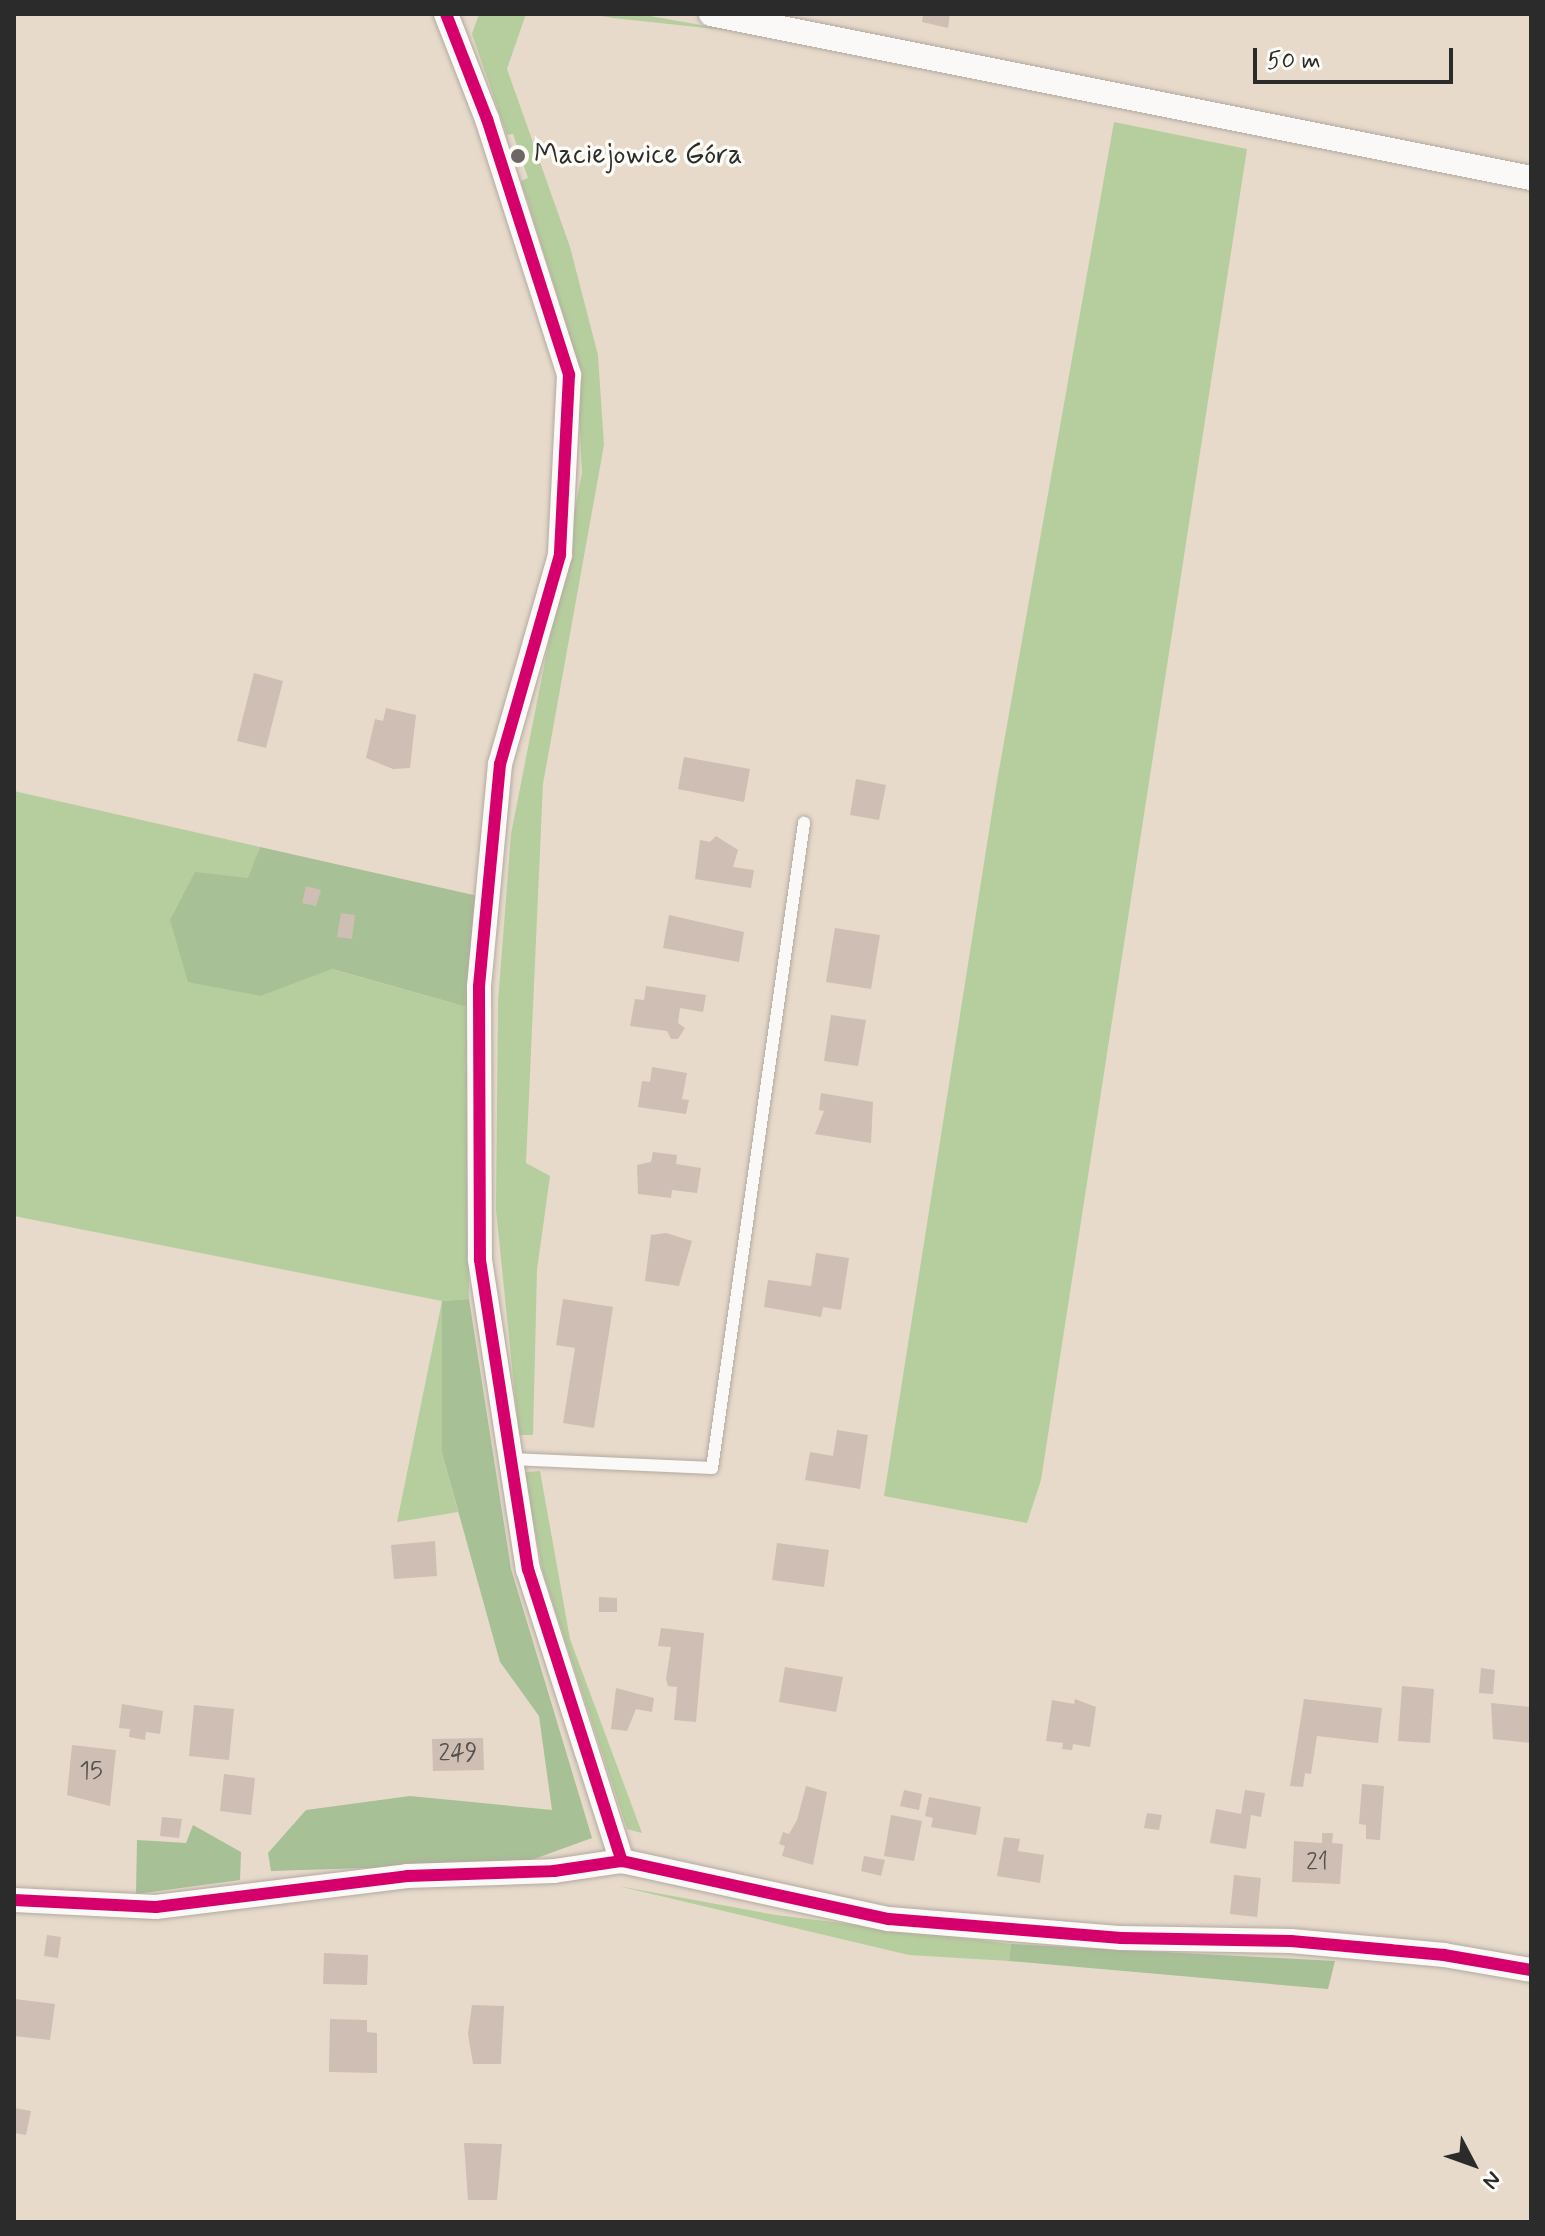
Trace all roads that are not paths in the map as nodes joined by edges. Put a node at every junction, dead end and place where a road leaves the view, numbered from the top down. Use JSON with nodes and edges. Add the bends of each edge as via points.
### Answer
{"nodes":[{"id":1,"x":711,"y":14,"type":"edge"},
{"id":2,"x":447,"y":16,"type":"edge"},
{"id":3,"x":1531,"y":178,"type":"edge"},
{"id":4,"x":804,"y":823,"type":"dead end"},
{"id":5,"x":512,"y":1459,"type":"junction"},
{"id":6,"x":622,"y":1861,"type":"junction"},
{"id":7,"x":14,"y":1900,"type":"edge"},
{"id":8,"x":1531,"y":1970,"type":"edge"}],
"edges":[{"from":1,"to":3,"type":"street"},
{"from":2,"to":5,"type":"street","via":[[483,106],[569,375],[560,555],[500,764],[479,987],[480,1260]]},
{"from":4,"to":5,"type":"lane","via":[[712,1468]]},
{"from":5,"to":6,"type":"street","via":[[528,1569]]},
{"from":6,"to":7,"type":"street","via":[[554,1871],[407,1876],[156,1907]]},
{"from":6,"to":8,"type":"street","via":[[889,1919],[1121,1938],[1291,1941],[1444,1955]]}]}
